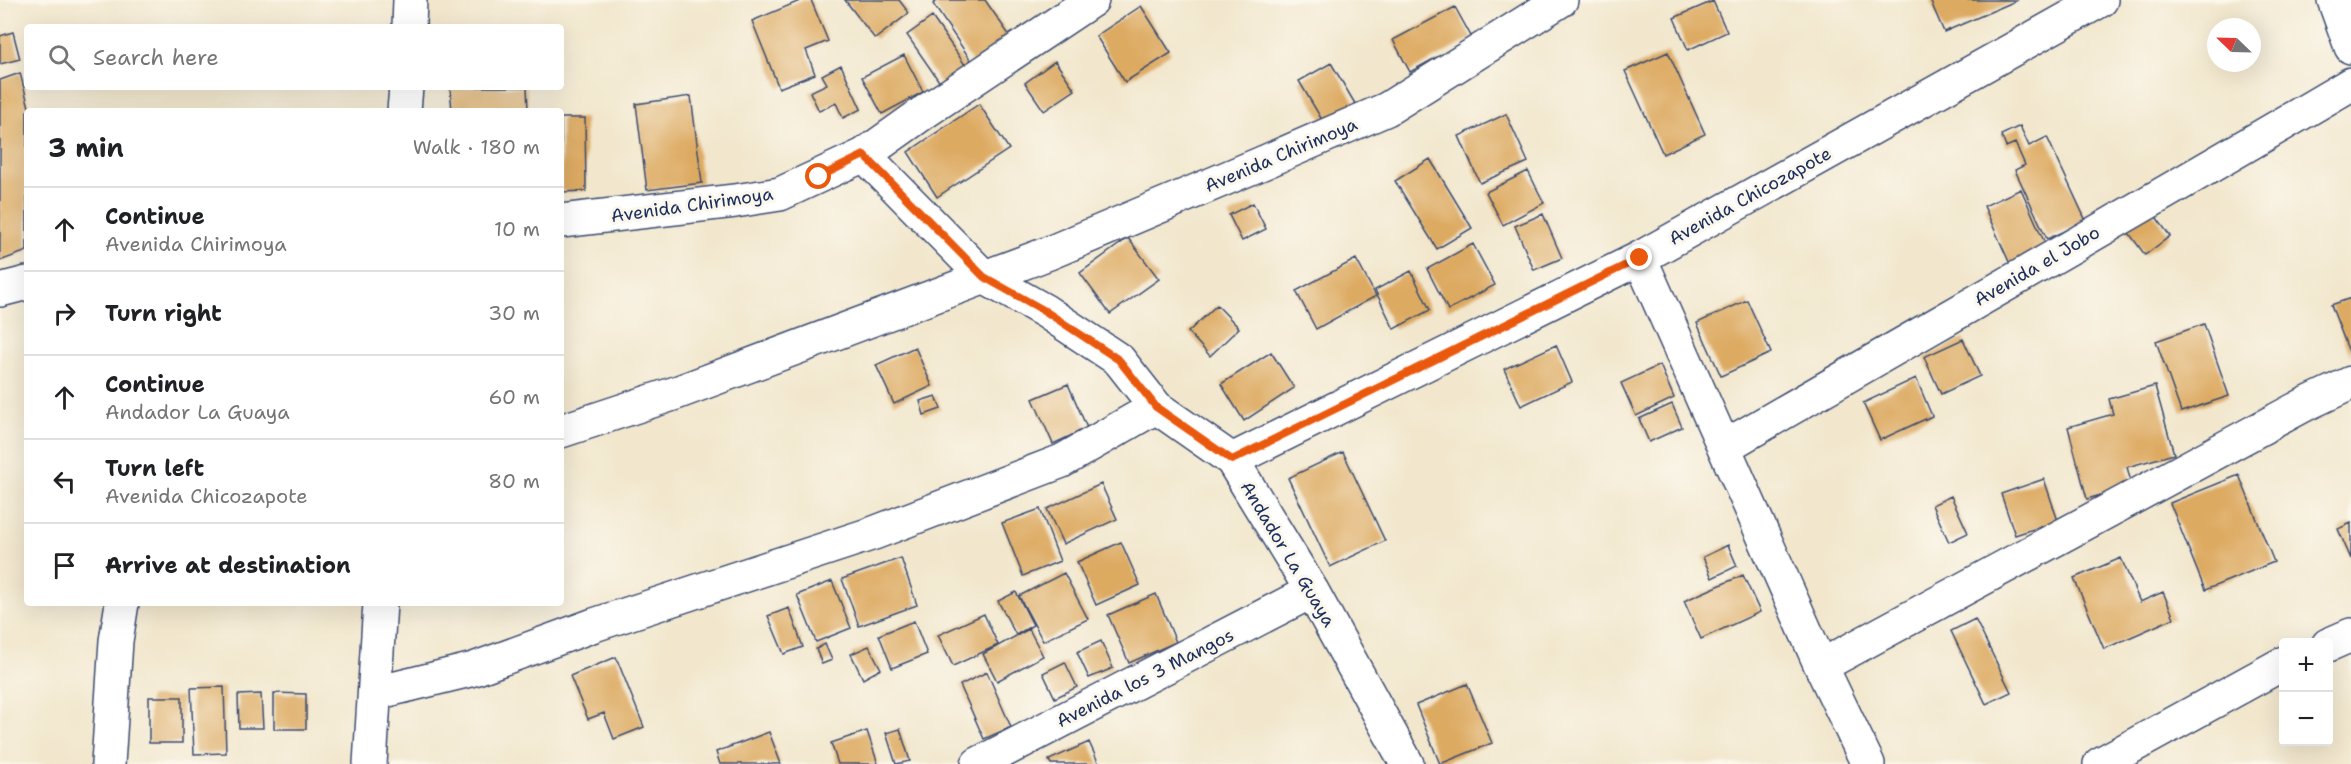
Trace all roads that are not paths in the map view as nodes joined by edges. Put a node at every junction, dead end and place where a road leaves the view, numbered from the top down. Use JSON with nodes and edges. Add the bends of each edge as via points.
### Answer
{"nodes":[{"id":1,"x":410,"y":0,"type":"edge"},
{"id":2,"x":1092,"y":0,"type":"edge"},
{"id":3,"x":1562,"y":0,"type":"edge"},
{"id":4,"x":2101,"y":0,"type":"edge"},
{"id":5,"x":2334,"y":0,"type":"edge"},
{"id":6,"x":409,"y":24,"type":"edge"},
{"id":7,"x":2351,"y":47,"type":"edge"},
{"id":8,"x":2351,"y":84,"type":"edge"},
{"id":9,"x":406,"y":90,"type":"edge"},
{"id":10,"x":405,"y":108,"type":"edge"},
{"id":11,"x":864,"y":155,"type":"junction"},
{"id":12,"x":564,"y":221,"type":"edge"},
{"id":13,"x":1640,"y":258,"type":"junction"},
{"id":14,"x":984,"y":277,"type":"junction"},
{"id":15,"x":24,"y":284,"type":"edge"},
{"id":16,"x":0,"y":290,"type":"edge"},
{"id":17,"x":2351,"y":383,"type":"edge"},
{"id":18,"x":1156,"y":407,"type":"junction"},
{"id":19,"x":564,"y":430,"type":"edge"},
{"id":20,"x":1724,"y":447,"type":"junction"},
{"id":21,"x":1232,"y":460,"type":"junction"},
{"id":22,"x":1312,"y":591,"type":"junction"},
{"id":23,"x":122,"y":606,"type":"edge"},
{"id":24,"x":380,"y":606,"type":"edge"},
{"id":25,"x":2351,"y":635,"type":"edge"},
{"id":26,"x":2333,"y":643,"type":"edge"},
{"id":27,"x":2279,"y":665,"type":"edge"},
{"id":28,"x":1821,"y":666,"type":"junction"},
{"id":29,"x":376,"y":693,"type":"junction"},
{"id":30,"x":108,"y":764,"type":"edge"},
{"id":31,"x":369,"y":764,"type":"edge"},
{"id":32,"x":978,"y":764,"type":"edge"},
{"id":33,"x":1407,"y":764,"type":"edge"},
{"id":34,"x":1868,"y":764,"type":"edge"},
{"id":35,"x":2100,"y":764,"type":"edge"}],
"edges":[{"from":1,"to":6,"type":"street"},
{"from":2,"to":11,"type":"street","name":"Avenida Chirimoya"},
{"from":3,"to":14,"type":"street","name":"Avenida Chirimoya","via":[[1387,109],[1060,249]]},
{"from":4,"to":13,"type":"street","name":"Avenida Chicozapote"},
{"from":5,"to":7,"type":"street"},
{"from":8,"to":20,"type":"street","name":"Avenida el Jobo"},
{"from":9,"to":10,"type":"street"},
{"from":11,"to":12,"type":"street","name":"Avenida Chirimoya","via":[[780,194]]},
{"from":11,"to":14,"type":"street","name":"Andador La Guaya"},
{"from":13,"to":20,"type":"street"},
{"from":13,"to":21,"type":"street","name":"Avenida Chicozapote"},
{"from":14,"to":18,"type":"street","name":"Andador La Guaya","via":[[1119,360]]},
{"from":14,"to":19,"type":"street","name":"Avenida Chirimoya","via":[[676,393]]},
{"from":15,"to":16,"type":"street"},
{"from":17,"to":28,"type":"street"},
{"from":18,"to":21,"type":"street","name":"Andador La Guaya"},
{"from":18,"to":29,"type":"street","via":[[1062,461],[874,533],[594,625],[474,669]]},
{"from":20,"to":28,"type":"street"},
{"from":21,"to":22,"type":"street","name":"Andador La Guaya"},
{"from":22,"to":32,"type":"street","name":"Avenida los 3 Mangos"},
{"from":22,"to":33,"type":"street","name":"Andador La Guaya"},
{"from":23,"to":30,"type":"street"},
{"from":24,"to":29,"type":"street"},
{"from":25,"to":26,"type":"street"},
{"from":27,"to":35,"type":"street"},
{"from":28,"to":34,"type":"street"},
{"from":29,"to":31,"type":"street"}]}
